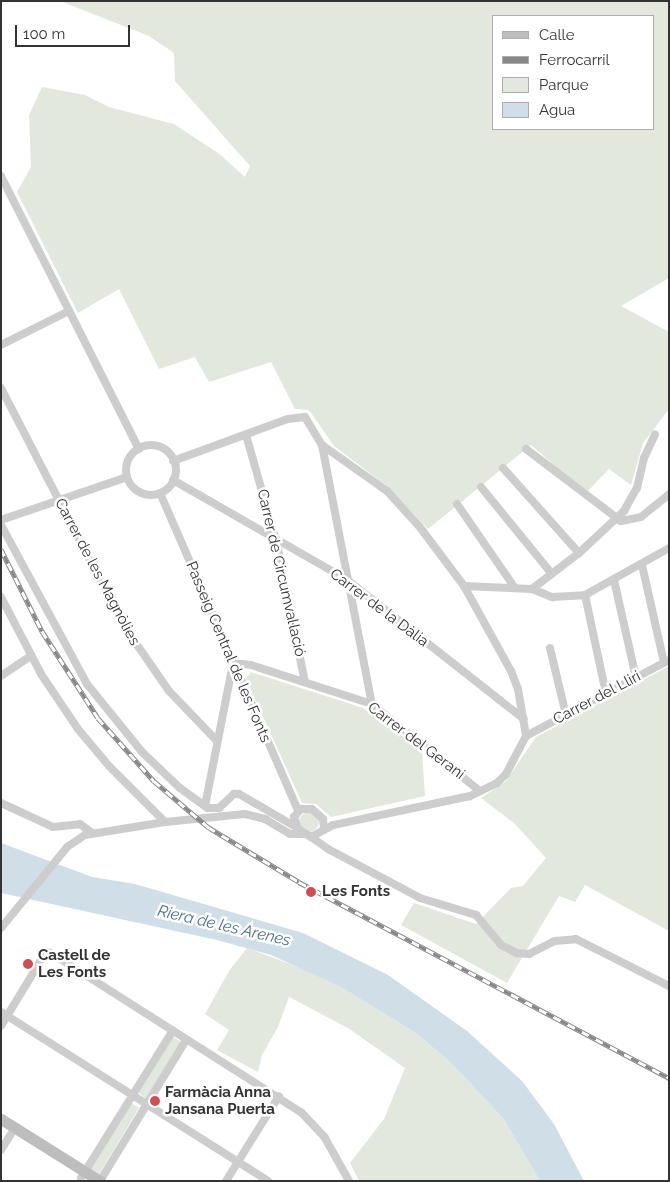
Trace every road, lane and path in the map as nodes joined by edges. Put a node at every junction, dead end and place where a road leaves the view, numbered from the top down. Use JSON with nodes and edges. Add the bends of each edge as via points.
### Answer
{"nodes":[{"id":1,"x":1,"y":176,"type":"edge"},
{"id":2,"x":4,"y":190,"type":"edge"},
{"id":3,"x":69,"y":311,"type":"junction"},
{"id":4,"x":1,"y":345,"type":"edge"},
{"id":5,"x":1,"y":388,"type":"edge"},
{"id":6,"x":655,"y":434,"type":"dead end"},
{"id":7,"x":246,"y":435,"type":"junction"},
{"id":8,"x":322,"y":445,"type":"junction"},
{"id":9,"x":139,"y":449,"type":"junction"},
{"id":10,"x":526,"y":449,"type":"dead end"},
{"id":11,"x":173,"y":461,"type":"junction"},
{"id":12,"x":503,"y":468,"type":"dead end"},
{"id":13,"x":127,"y":476,"type":"junction"},
{"id":14,"x":173,"y":480,"type":"junction"},
{"id":15,"x":481,"y":487,"type":"dead end"},
{"id":16,"x":160,"y":493,"type":"junction"},
{"id":17,"x":669,"y":494,"type":"edge"},
{"id":18,"x":59,"y":501,"type":"junction"},
{"id":19,"x":457,"y":504,"type":"dead end"},
{"id":20,"x":1,"y":520,"type":"edge"},
{"id":21,"x":615,"y":520,"type":"junction"},
{"id":22,"x":1,"y":525,"type":"edge"},
{"id":23,"x":276,"y":540,"type":"junction"},
{"id":24,"x":669,"y":548,"type":"edge"},
{"id":25,"x":579,"y":553,"type":"junction"},
{"id":26,"x":642,"y":565,"type":"junction"},
{"id":27,"x":552,"y":574,"type":"junction"},
{"id":28,"x":346,"y":579,"type":"junction"},
{"id":29,"x":614,"y":580,"type":"junction"},
{"id":30,"x":464,"y":586,"type":"junction"},
{"id":31,"x":515,"y":588,"type":"junction"},
{"id":32,"x":532,"y":589,"type":"junction"},
{"id":33,"x":585,"y":595,"type":"junction"},
{"id":34,"x":1,"y":597,"type":"edge"},
{"id":35,"x":550,"y":648,"type":"dead end"},
{"id":36,"x":31,"y":656,"type":"junction"},
{"id":37,"x":666,"y":662,"type":"edge"},
{"id":38,"x":234,"y":663,"type":"junction"},
{"id":39,"x":1,"y":676,"type":"edge"},
{"id":40,"x":636,"y":678,"type":"junction"},
{"id":41,"x":306,"y":682,"type":"junction"},
{"id":42,"x":606,"y":694,"type":"junction"},
{"id":43,"x":372,"y":704,"type":"junction"},
{"id":44,"x":566,"y":715,"type":"junction"},
{"id":45,"x":524,"y":719,"type":"junction"},
{"id":46,"x":526,"y":736,"type":"junction"},
{"id":47,"x":217,"y":742,"type":"junction"},
{"id":48,"x":480,"y":791,"type":"junction"},
{"id":49,"x":1,"y":803,"type":"edge"},
{"id":50,"x":205,"y":806,"type":"junction"},
{"id":51,"x":298,"y":811,"type":"junction"},
{"id":52,"x":165,"y":822,"type":"junction"},
{"id":53,"x":296,"y":827,"type":"junction"},
{"id":54,"x":324,"y":829,"type":"junction"},
{"id":55,"x":92,"y":833,"type":"junction"},
{"id":56,"x":307,"y":835,"type":"junction"},
{"id":57,"x":1,"y":928,"type":"edge"},
{"id":58,"x":669,"y":986,"type":"edge"},
{"id":59,"x":4,"y":1014,"type":"edge"},
{"id":60,"x":1,"y":1026,"type":"edge"},
{"id":61,"x":173,"y":1030,"type":"junction"},
{"id":62,"x":186,"y":1040,"type":"junction"},
{"id":63,"x":132,"y":1095,"type":"junction"},
{"id":64,"x":279,"y":1096,"type":"junction"},
{"id":65,"x":147,"y":1105,"type":"junction"},
{"id":66,"x":1,"y":1119,"type":"edge"},
{"id":67,"x":6,"y":1131,"type":"edge"},
{"id":68,"x":1,"y":1150,"type":"edge"},
{"id":69,"x":238,"y":1162,"type":"junction"},
{"id":70,"x":84,"y":1176,"type":"edge"},
{"id":71,"x":100,"y":1181,"type":"edge"},
{"id":72,"x":226,"y":1181,"type":"edge"},
{"id":73,"x":268,"y":1181,"type":"edge"},
{"id":74,"x":350,"y":1181,"type":"edge"}],
"edges":[{"from":1,"to":2,"type":"street"},
{"from":2,"to":3,"type":"street"},
{"from":3,"to":4,"type":"street"},
{"from":3,"to":9,"type":"street"},
{"from":5,"to":18,"type":"street","name":"Carrer de les Magnòlies"},
{"from":6,"to":21,"type":"street","via":[[644,458],[637,488]]},
{"from":7,"to":8,"type":"street","via":[[302,415]]},
{"from":7,"to":11,"type":"street"},
{"from":7,"to":23,"type":"street","name":"Carrer de Circumval·lació"},
{"from":8,"to":28,"type":"street"},
{"from":8,"to":30,"type":"street","via":[[387,491],[419,526]]},
{"from":9,"to":11,"type":"street","via":[[157,446]]},
{"from":9,"to":13,"type":"street","via":[[129,458]]},
{"from":10,"to":21,"type":"street"},
{"from":11,"to":14,"type":"street"},
{"from":12,"to":25,"type":"street"},
{"from":13,"to":16,"type":"street","via":[[132,486],[142,493]]},
{"from":13,"to":18,"type":"street"},
{"from":14,"to":16,"type":"street"},
{"from":14,"to":23,"type":"street","name":"Carrer de la Dàlia"},
{"from":15,"to":27,"type":"street"},
{"from":16,"to":38,"type":"street","name":"Passeig Central de les Fonts"},
{"from":17,"to":21,"type":"street","via":[[638,519]]},
{"from":18,"to":20,"type":"street"},
{"from":18,"to":47,"type":"street","name":"Carrer de les Magnòlies","via":[[109,600],[143,657],[169,691]]},
{"from":19,"to":31,"type":"street"},
{"from":21,"to":25,"type":"street"},
{"from":22,"to":50,"type":"street","via":[[87,684],[142,752],[180,788]]},
{"from":23,"to":28,"type":"street","name":"Carrer de la Dàlia"},
{"from":23,"to":41,"type":"street","name":"Carrer de Circumval·lació"},
{"from":24,"to":26,"type":"street"},
{"from":25,"to":27,"type":"street"},
{"from":26,"to":29,"type":"street"},
{"from":26,"to":37,"type":"street"},
{"from":27,"to":32,"type":"street"},
{"from":28,"to":43,"type":"street"},
{"from":28,"to":45,"type":"street","name":"Carrer de la Dàlia"},
{"from":29,"to":33,"type":"street"},
{"from":29,"to":40,"type":"street"},
{"from":30,"to":31,"type":"street"},
{"from":30,"to":45,"type":"street","via":[[511,671]]},
{"from":31,"to":32,"type":"street"},
{"from":32,"to":33,"type":"street","via":[[552,597]]},
{"from":33,"to":42,"type":"street"},
{"from":34,"to":36,"type":"street"},
{"from":35,"to":44,"type":"street"},
{"from":36,"to":39,"type":"street"},
{"from":36,"to":52,"type":"street","via":[[78,729],[109,766]]},
{"from":37,"to":40,"type":"street","name":"Carrer del Lliri"},
{"from":38,"to":41,"type":"street","name":"Carrer del Gerani"},
{"from":38,"to":47,"type":"street"},
{"from":38,"to":51,"type":"street","name":"Passeig Central de les Fonts"},
{"from":40,"to":42,"type":"street","name":"Carrer del Lliri"},
{"from":41,"to":43,"type":"street","name":"Carrer del Gerani"},
{"from":42,"to":44,"type":"street","name":"Carrer del Lliri"},
{"from":43,"to":48,"type":"street","name":"Carrer del Gerani"},
{"from":44,"to":46,"type":"street","name":"Carrer del Lliri"},
{"from":45,"to":46,"type":"street"},
{"from":46,"to":48,"type":"street","via":[[506,774],[497,783]]},
{"from":47,"to":50,"type":"street"},
{"from":48,"to":54,"type":"street"},
{"from":49,"to":55,"type":"street","via":[[53,828],[80,824]]},
{"from":50,"to":53,"type":"street","via":[[219,808],[234,794],[239,794]]},
{"from":51,"to":53,"type":"street","via":[[294,816]]},
{"from":51,"to":54,"type":"street","via":[[304,808],[316,811],[323,819]]},
{"from":52,"to":55,"type":"street"},
{"from":52,"to":56,"type":"street","via":[[245,814],[264,819],[290,834]]},
{"from":53,"to":56,"type":"street"},
{"from":54,"to":56,"type":"street"},
{"from":55,"to":57,"type":"street","via":[[77,838],[67,847]]},
{"from":56,"to":58,"type":"street","via":[[328,850],[420,898],[476,915],[501,945],[517,953],[528,954],[555,941],[576,939]]},
{"from":59,"to":60,"type":"street"},
{"from":59,"to":61,"type":"street","via":[[46,952]]},
{"from":59,"to":63,"type":"street"},
{"from":61,"to":62,"type":"street"},
{"from":61,"to":63,"type":"street"},
{"from":62,"to":64,"type":"street"},
{"from":62,"to":65,"type":"street"},
{"from":63,"to":65,"type":"street"},
{"from":63,"to":70,"type":"street"},
{"from":64,"to":69,"type":"street"},
{"from":64,"to":74,"type":"street","via":[[319,1130]]},
{"from":65,"to":69,"type":"street"},
{"from":65,"to":71,"type":"street"},
{"from":66,"to":70,"type":"main road"},
{"from":67,"to":68,"type":"street"},
{"from":67,"to":70,"type":"main road"},
{"from":69,"to":72,"type":"street"},
{"from":69,"to":73,"type":"street"},
{"from":70,"to":71,"type":"main road"}]}
